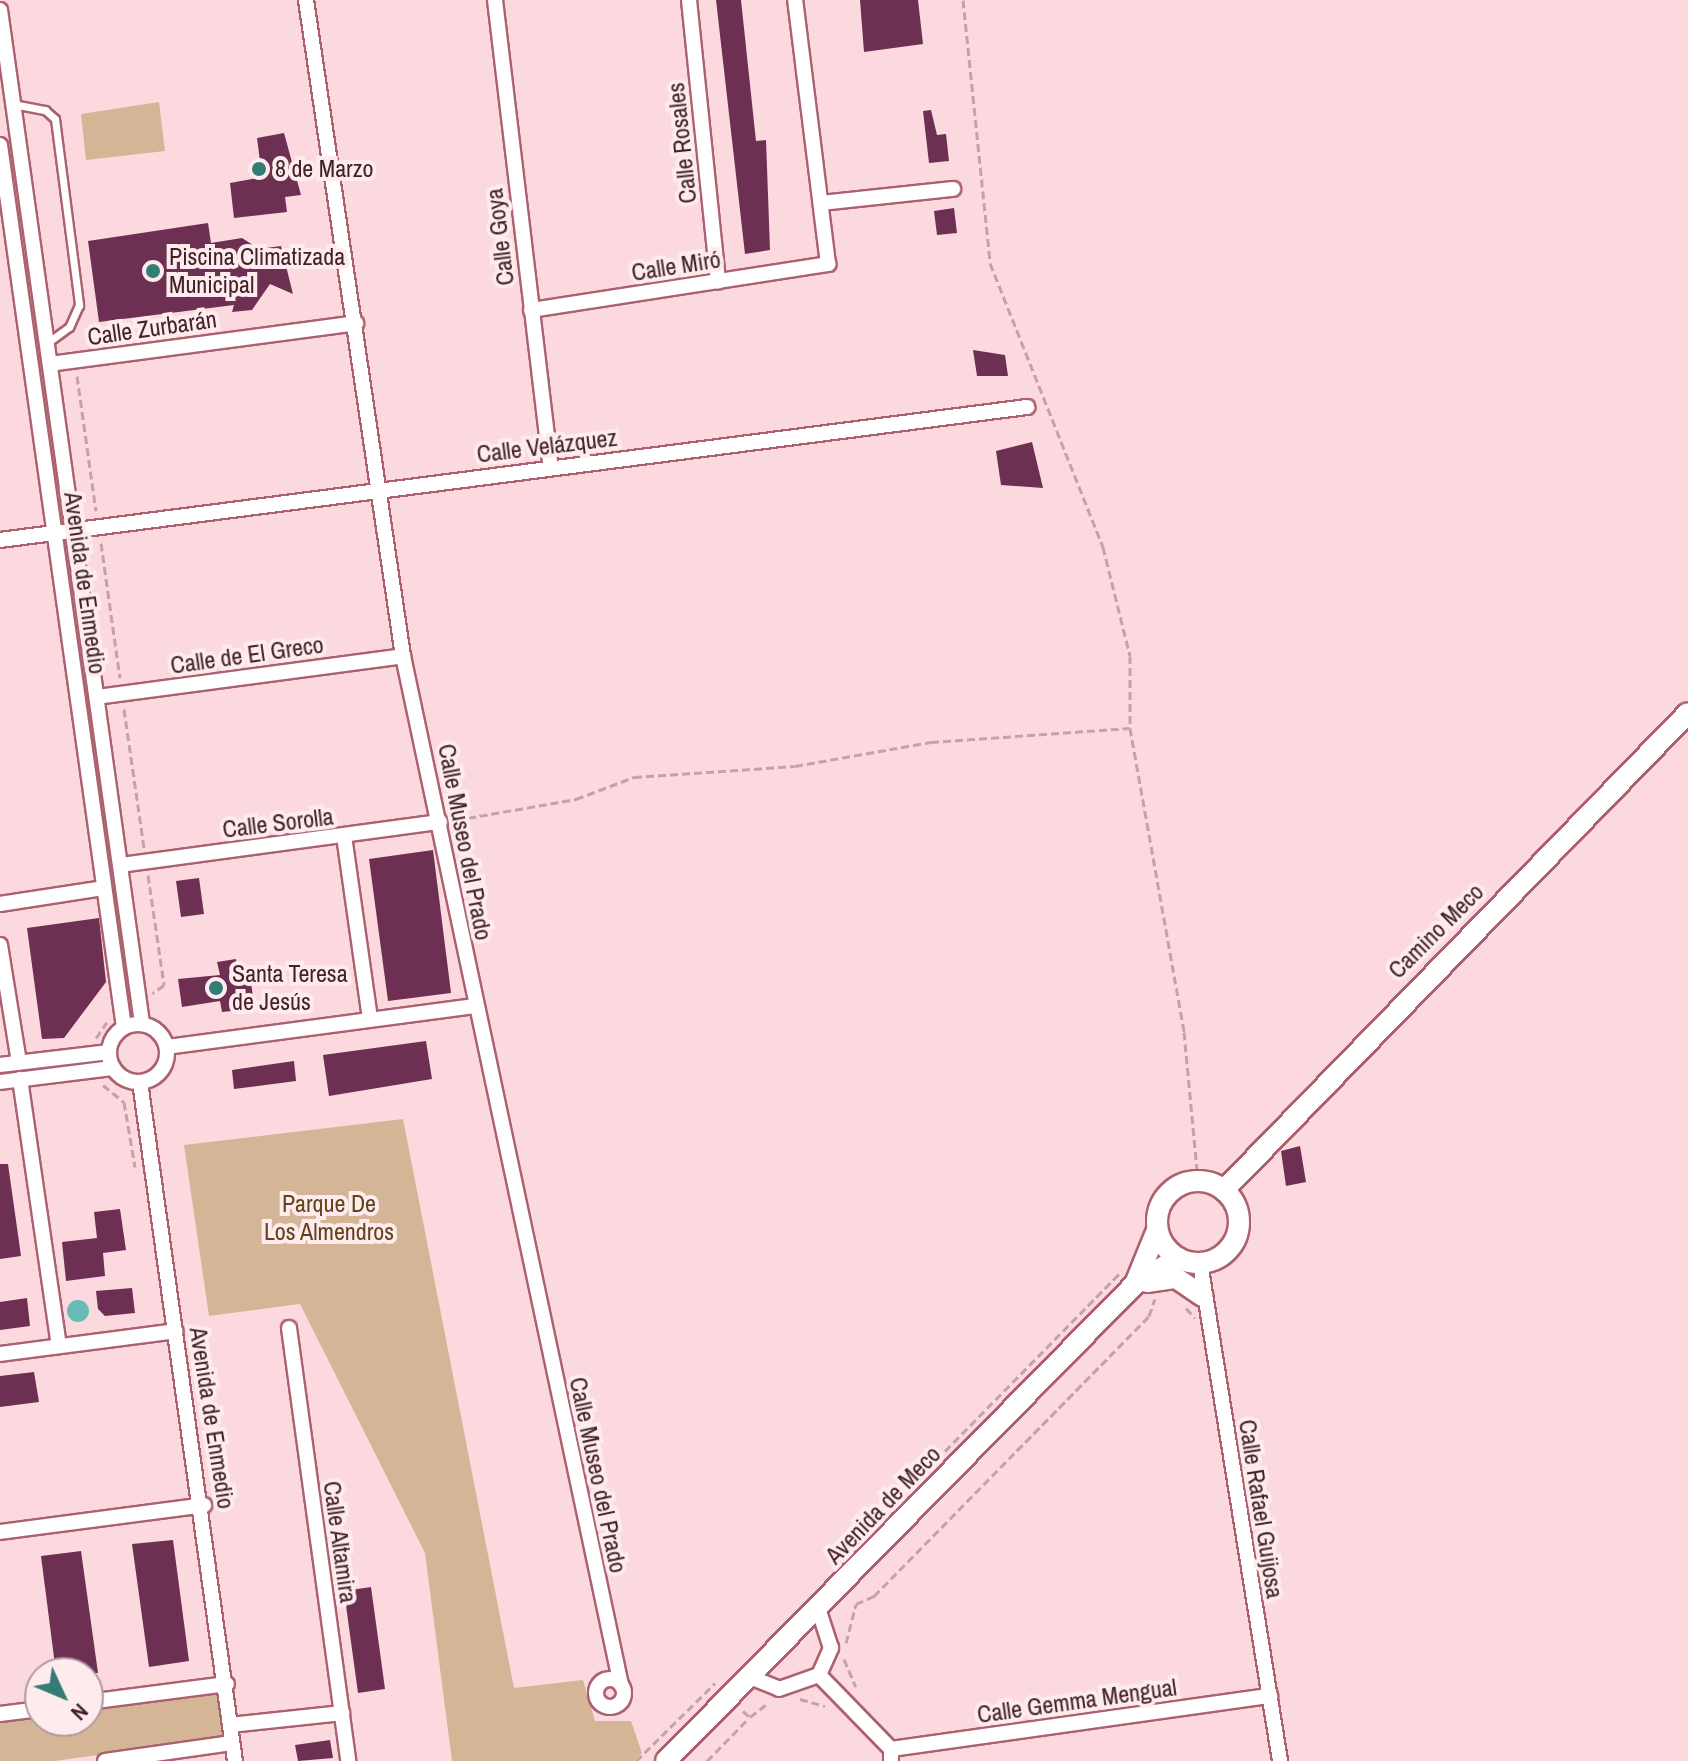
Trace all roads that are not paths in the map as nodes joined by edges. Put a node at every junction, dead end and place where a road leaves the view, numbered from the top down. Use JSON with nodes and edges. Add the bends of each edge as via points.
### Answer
{"nodes":[{"id":1,"x":306,"y":0,"type":"edge"},
{"id":2,"x":495,"y":0,"type":"edge"},
{"id":3,"x":689,"y":0,"type":"edge"},
{"id":4,"x":795,"y":0,"type":"edge"},
{"id":5,"x":0,"y":10,"type":"edge"},
{"id":6,"x":13,"y":104,"type":"junction"},
{"id":7,"x":0,"y":145,"type":"edge"},
{"id":8,"x":953,"y":189,"type":"dead end"},
{"id":9,"x":821,"y":203,"type":"junction"},
{"id":10,"x":7,"y":248,"type":"edge"},
{"id":11,"x":718,"y":282,"type":"junction"},
{"id":12,"x":531,"y":310,"type":"junction"},
{"id":13,"x":356,"y":323,"type":"junction"},
{"id":14,"x":47,"y":343,"type":"junction"},
{"id":15,"x":50,"y":364,"type":"junction"},
{"id":16,"x":1027,"y":407,"type":"dead end"},
{"id":17,"x":551,"y":468,"type":"junction"},
{"id":18,"x":380,"y":490,"type":"junction"},
{"id":19,"x":73,"y":530,"type":"junction"},
{"id":20,"x":56,"y":532,"type":"junction"},
{"id":21,"x":0,"y":540,"type":"edge"},
{"id":22,"x":403,"y":656,"type":"junction"},
{"id":23,"x":97,"y":697,"type":"junction"},
{"id":24,"x":1688,"y":713,"type":"edge"},
{"id":25,"x":440,"y":822,"type":"junction"},
{"id":26,"x":344,"y":836,"type":"junction"},
{"id":27,"x":121,"y":865,"type":"junction"},
{"id":28,"x":103,"y":888,"type":"junction"},
{"id":29,"x":0,"y":904,"type":"edge"},
{"id":30,"x":0,"y":945,"type":"edge"},
{"id":31,"x":475,"y":1006,"type":"junction"},
{"id":32,"x":370,"y":1018,"type":"junction"},
{"id":33,"x":142,"y":1023,"type":"junction"},
{"id":34,"x":124,"y":1027,"type":"junction"},
{"id":35,"x":167,"y":1047,"type":"junction"},
{"id":36,"x":109,"y":1052,"type":"junction"},
{"id":37,"x":19,"y":1062,"type":"junction"},
{"id":38,"x":0,"y":1065,"type":"edge"},
{"id":39,"x":113,"y":1068,"type":"junction"},
{"id":40,"x":20,"y":1079,"type":"junction"},
{"id":41,"x":0,"y":1082,"type":"edge"},
{"id":42,"x":140,"y":1082,"type":"junction"},
{"id":43,"x":1224,"y":1190,"type":"junction"},
{"id":44,"x":1157,"y":1230,"type":"junction"},
{"id":45,"x":1178,"y":1258,"type":"junction"},
{"id":46,"x":1200,"y":1263,"type":"junction"},
{"id":47,"x":1129,"y":1278,"type":"junction"},
{"id":48,"x":1203,"y":1296,"type":"junction"},
{"id":49,"x":289,"y":1328,"type":"dead end"},
{"id":50,"x":176,"y":1331,"type":"junction"},
{"id":51,"x":59,"y":1346,"type":"junction"},
{"id":52,"x":0,"y":1354,"type":"edge"},
{"id":53,"x":204,"y":1505,"type":"junction"},
{"id":54,"x":0,"y":1532,"type":"edge"},
{"id":55,"x":818,"y":1608,"type":"junction"},
{"id":56,"x":819,"y":1675,"type":"junction"},
{"id":57,"x":750,"y":1677,"type":"junction"},
{"id":58,"x":227,"y":1684,"type":"junction"},
{"id":59,"x":621,"y":1685,"type":"dead end"},
{"id":60,"x":1270,"y":1696,"type":"junction"},
{"id":61,"x":104,"y":1700,"type":"edge"},
{"id":62,"x":24,"y":1711,"type":"edge"},
{"id":63,"x":342,"y":1713,"type":"junction"},
{"id":64,"x":0,"y":1714,"type":"edge"},
{"id":65,"x":230,"y":1725,"type":"junction"},
{"id":66,"x":232,"y":1743,"type":"junction"},
{"id":67,"x":891,"y":1755,"type":"edge"},
{"id":68,"x":105,"y":1761,"type":"edge"},
{"id":69,"x":235,"y":1761,"type":"edge"},
{"id":70,"x":348,"y":1761,"type":"edge"},
{"id":71,"x":666,"y":1761,"type":"edge"},
{"id":72,"x":1280,"y":1761,"type":"edge"}],
"edges":[{"from":1,"to":13,"type":"street","name":"Calle Museo del Prado"},
{"from":2,"to":12,"type":"street","name":"Calle Goya"},
{"from":3,"to":11,"type":"street","name":"Calle Rosales"},
{"from":4,"to":9,"type":"street"},
{"from":5,"to":6,"type":"street","name":"Avenida de Enmedio"},
{"from":6,"to":14,"type":"street","name":"Avenida de Enmedio"},
{"from":6,"to":14,"type":"lane","via":[[45,110],[55,119],[79,305],[69,327]]},
{"from":7,"to":10,"type":"street","name":"Avenida de Enmedio"},
{"from":8,"to":9,"type":"street"},
{"from":9,"to":11,"type":"street","name":"Calle Miró","via":[[828,264]]},
{"from":10,"to":20,"type":"street","name":"Avenida de Enmedio"},
{"from":11,"to":12,"type":"street","name":"Calle Miró"},
{"from":12,"to":17,"type":"street","name":"Calle Goya"},
{"from":13,"to":15,"type":"street","name":"Calle Zurbarán"},
{"from":13,"to":18,"type":"street","name":"Calle Museo del Prado"},
{"from":14,"to":15,"type":"street","name":"Avenida de Enmedio"},
{"from":15,"to":19,"type":"street","name":"Avenida de Enmedio"},
{"from":16,"to":17,"type":"street","name":"Calle Velázquez"},
{"from":17,"to":18,"type":"street","name":"Calle Velázquez"},
{"from":18,"to":19,"type":"street","name":"Calle Velázquez"},
{"from":18,"to":22,"type":"street","name":"Calle Museo del Prado"},
{"from":19,"to":20,"type":"street","name":"Calle Velázquez"},
{"from":19,"to":23,"type":"street","name":"Avenida de Enmedio"},
{"from":20,"to":21,"type":"street","name":"Calle Velázquez"},
{"from":20,"to":28,"type":"street","name":"Avenida de Enmedio"},
{"from":22,"to":23,"type":"street","name":"Calle de El Greco"},
{"from":22,"to":25,"type":"street","name":"Calle Museo del Prado"},
{"from":23,"to":27,"type":"street","name":"Avenida de Enmedio"},
{"from":24,"to":43,"type":"street","name":"Camino Meco"},
{"from":25,"to":26,"type":"street","name":"Calle Sorolla"},
{"from":25,"to":31,"type":"street","name":"Calle Museo del Prado"},
{"from":26,"to":27,"type":"street","name":"Calle Sorolla"},
{"from":26,"to":32,"type":"street"},
{"from":27,"to":33,"type":"street","name":"Avenida de Enmedio"},
{"from":28,"to":29,"type":"street"},
{"from":28,"to":34,"type":"street","name":"Avenida de Enmedio"},
{"from":30,"to":37,"type":"street"},
{"from":31,"to":32,"type":"street"},
{"from":31,"to":59,"type":"street","name":"Calle Museo del Prado"},
{"from":32,"to":35,"type":"street"},
{"from":33,"to":34,"type":"street"},
{"from":33,"to":35,"type":"street","via":[[159,1031]]},
{"from":34,"to":36,"type":"street"},
{"from":35,"to":42,"type":"street","via":[[159,1074]]},
{"from":36,"to":37,"type":"street"},
{"from":36,"to":39,"type":"street"},
{"from":37,"to":38,"type":"street"},
{"from":39,"to":40,"type":"street"},
{"from":39,"to":42,"type":"street"},
{"from":40,"to":41,"type":"street"},
{"from":40,"to":51,"type":"street"},
{"from":42,"to":50,"type":"street","name":"Avenida de Enmedio"},
{"from":43,"to":44,"type":"street","via":[[1198,1180],[1166,1195]]},
{"from":43,"to":46,"type":"street","via":[[1239,1213],[1235,1241]]},
{"from":44,"to":45,"type":"street"},
{"from":44,"to":47,"type":"street","name":"Avenida de Meco"},
{"from":45,"to":46,"type":"street"},
{"from":45,"to":47,"type":"street","name":"Avenida de Meco"},
{"from":46,"to":48,"type":"street","name":"Calle Rafael Guijosa"},
{"from":47,"to":48,"type":"street","via":[[1176,1278]]},
{"from":47,"to":55,"type":"street","name":"Avenida de Meco"},
{"from":48,"to":60,"type":"street","name":"Calle Rafael Guijosa"},
{"from":49,"to":63,"type":"street","name":"Calle Altamira"},
{"from":50,"to":51,"type":"street"},
{"from":50,"to":53,"type":"street","name":"Avenida de Enmedio"},
{"from":51,"to":52,"type":"street"},
{"from":53,"to":54,"type":"street"},
{"from":53,"to":58,"type":"street","name":"Avenida de Enmedio"},
{"from":55,"to":56,"type":"street","via":[[831,1648]]},
{"from":55,"to":57,"type":"street","name":"Avenida de Meco"},
{"from":56,"to":57,"type":"street","via":[[779,1689]]},
{"from":56,"to":67,"type":"street"},
{"from":57,"to":71,"type":"street","name":"Avenida de Meco"},
{"from":58,"to":61,"type":"street"},
{"from":58,"to":65,"type":"street","name":"Avenida de Enmedio"},
{"from":60,"to":67,"type":"street","name":"Calle Gemma Mengual"},
{"from":60,"to":72,"type":"street","name":"Calle Rafael Guijosa"},
{"from":62,"to":64,"type":"street"},
{"from":63,"to":65,"type":"street"},
{"from":63,"to":70,"type":"street","name":"Calle Altamira"},
{"from":65,"to":66,"type":"street","name":"Avenida de Enmedio"},
{"from":66,"to":68,"type":"street"},
{"from":66,"to":69,"type":"street","name":"Avenida de Enmedio"}]}
